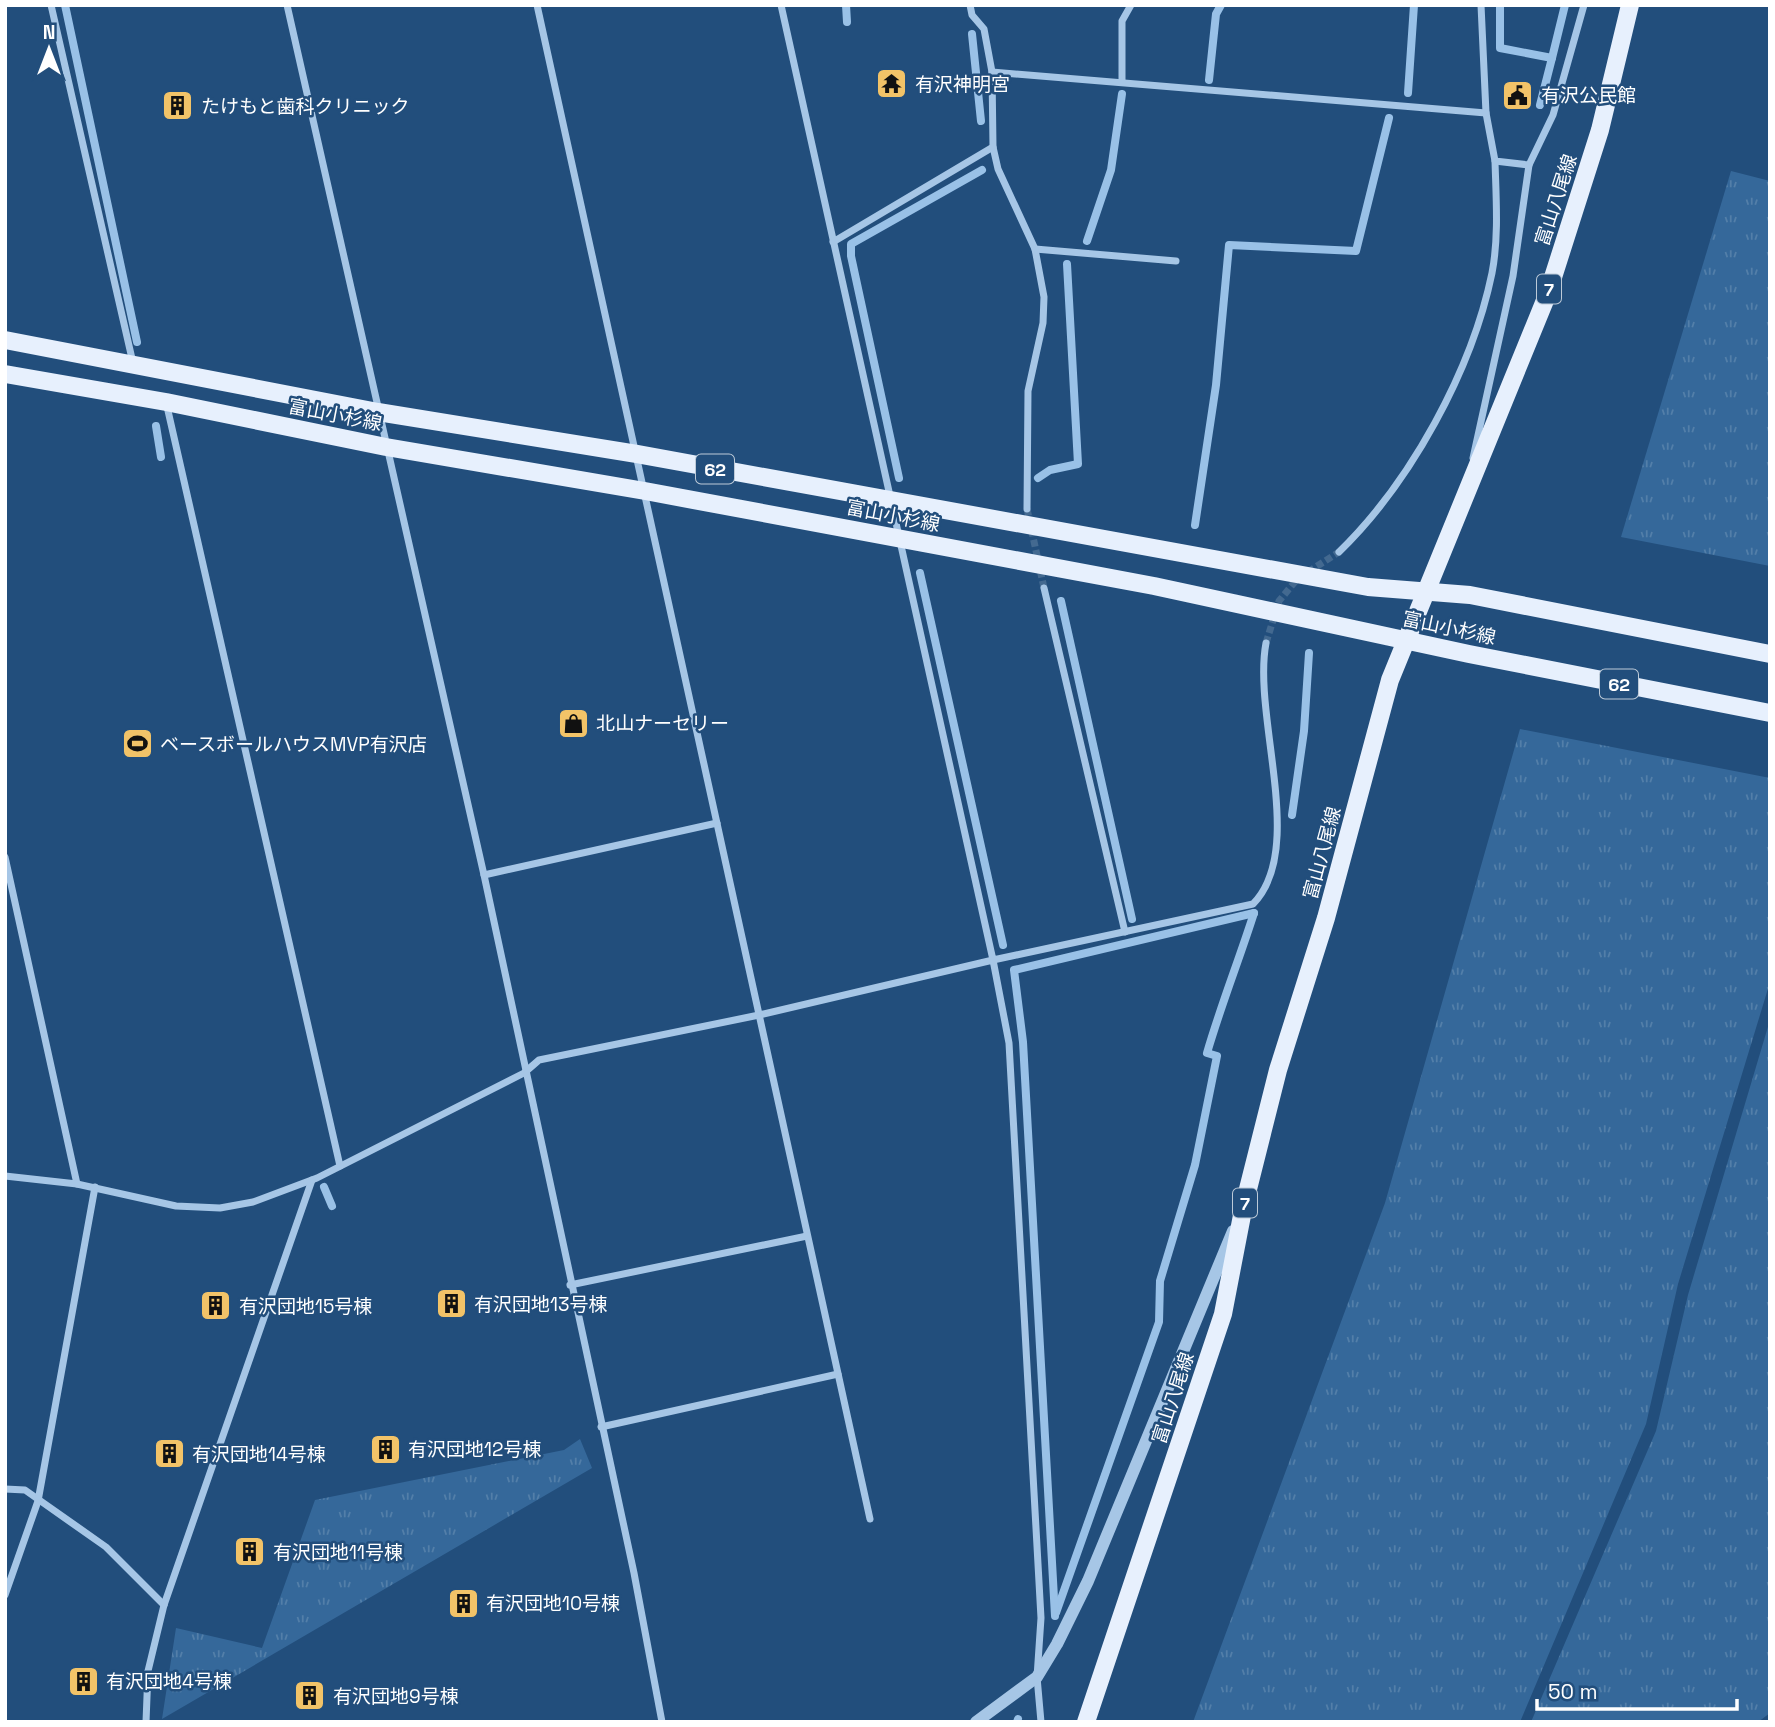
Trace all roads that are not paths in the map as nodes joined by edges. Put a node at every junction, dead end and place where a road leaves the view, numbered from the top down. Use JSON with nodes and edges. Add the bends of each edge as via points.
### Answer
{"nodes":[{"id":1,"x":51,"y":5,"type":"edge"},
{"id":2,"x":287,"y":5,"type":"edge"},
{"id":3,"x":537,"y":5,"type":"edge"},
{"id":4,"x":780,"y":5,"type":"edge"},
{"id":5,"x":970,"y":5,"type":"edge"},
{"id":6,"x":1131,"y":5,"type":"edge"},
{"id":7,"x":1481,"y":5,"type":"edge"},
{"id":8,"x":1584,"y":5,"type":"edge"},
{"id":9,"x":1630,"y":5,"type":"edge"},
{"id":10,"x":992,"y":72,"type":"junction"},
{"id":11,"x":1122,"y":82,"type":"junction"},
{"id":12,"x":1486,"y":113,"type":"junction"},
{"id":13,"x":993,"y":147,"type":"junction"},
{"id":14,"x":1495,"y":160,"type":"junction"},
{"id":15,"x":1529,"y":165,"type":"junction"},
{"id":16,"x":832,"y":242,"type":"junction"},
{"id":17,"x":1035,"y":249,"type":"junction"},
{"id":18,"x":1176,"y":261,"type":"dead end"},
{"id":19,"x":5,"y":340,"type":"edge"},
{"id":20,"x":133,"y":364,"type":"junction"},
{"id":21,"x":5,"y":374,"type":"edge"},
{"id":22,"x":166,"y":402,"type":"junction"},
{"id":23,"x":378,"y":412,"type":"junction"},
{"id":24,"x":386,"y":447,"type":"junction"},
{"id":25,"x":637,"y":454,"type":"junction"},
{"id":26,"x":645,"y":491,"type":"junction"},
{"id":27,"x":889,"y":502,"type":"junction"},
{"id":28,"x":1462,"y":508,"type":"junction"},
{"id":29,"x":1027,"y":509,"type":"tunnel mouth"},
{"id":30,"x":900,"y":539,"type":"junction"},
{"id":31,"x":1339,"y":552,"type":"tunnel mouth"},
{"id":32,"x":1044,"y":588,"type":"tunnel mouth"},
{"id":33,"x":1426,"y":591,"type":"junction"},
{"id":34,"x":1406,"y":640,"type":"junction"},
{"id":35,"x":1266,"y":643,"type":"tunnel mouth"},
{"id":36,"x":1770,"y":654,"type":"edge"},
{"id":37,"x":1770,"y":713,"type":"edge"},
{"id":38,"x":717,"y":823,"type":"junction"},
{"id":39,"x":5,"y":857,"type":"edge"},
{"id":40,"x":484,"y":875,"type":"junction"},
{"id":41,"x":1125,"y":932,"type":"junction"},
{"id":42,"x":993,"y":960,"type":"junction"},
{"id":43,"x":759,"y":1016,"type":"junction"},
{"id":44,"x":524,"y":1073,"type":"junction"},
{"id":45,"x":340,"y":1166,"type":"junction"},
{"id":46,"x":5,"y":1176,"type":"edge"},
{"id":47,"x":312,"y":1180,"type":"junction"},
{"id":48,"x":77,"y":1184,"type":"junction"},
{"id":49,"x":94,"y":1187,"type":"junction"},
{"id":50,"x":1244,"y":1205,"type":"junction"},
{"id":51,"x":807,"y":1236,"type":"junction"},
{"id":52,"x":570,"y":1285,"type":"junction"},
{"id":53,"x":838,"y":1374,"type":"junction"},
{"id":54,"x":601,"y":1427,"type":"junction"},
{"id":55,"x":5,"y":1489,"type":"edge"},
{"id":56,"x":38,"y":1501,"type":"junction"},
{"id":57,"x":870,"y":1519,"type":"dead end"},
{"id":58,"x":5,"y":1595,"type":"edge"},
{"id":59,"x":164,"y":1605,"type":"junction"},
{"id":60,"x":1037,"y":1677,"type":"junction"},
{"id":61,"x":146,"y":1722,"type":"edge"},
{"id":62,"x":662,"y":1722,"type":"edge"},
{"id":63,"x":976,"y":1722,"type":"edge"},
{"id":64,"x":1041,"y":1722,"type":"edge"},
{"id":65,"x":1086,"y":1722,"type":"edge"}],
"edges":[{"from":1,"to":20,"type":"street"},
{"from":2,"to":23,"type":"street"},
{"from":3,"to":25,"type":"street"},
{"from":4,"to":16,"type":"street"},
{"from":5,"to":10,"type":"street","via":[[984,29]]},
{"from":6,"to":11,"type":"street","via":[[1122,21]]},
{"from":7,"to":12,"type":"street"},
{"from":8,"to":15,"type":"street","via":[[1553,115]]},
{"from":9,"to":28,"type":"main road","name":"富山八尾線","number":"7","via":[[1600,130],[1548,293]]},
{"from":10,"to":11,"type":"street"},
{"from":10,"to":13,"type":"street"},
{"from":11,"to":12,"type":"street"},
{"from":12,"to":14,"type":"street"},
{"from":13,"to":16,"type":"street"},
{"from":13,"to":17,"type":"street","via":[[1007,193]]},
{"from":14,"to":15,"type":"street"},
{"from":14,"to":31,"type":"street","via":[[1492,271],[1460,374],[1408,464],[1371,517]]},
{"from":15,"to":28,"type":"street","via":[[1513,276]]},
{"from":16,"to":27,"type":"street"},
{"from":17,"to":18,"type":"street"},
{"from":17,"to":29,"type":"street","via":[[1044,323],[1028,391]]},
{"from":19,"to":20,"type":"main road","name":"富山小杉線","number":"62"},
{"from":20,"to":23,"type":"main road","name":"富山小杉線","number":"62"},
{"from":21,"to":22,"type":"main road","name":"富山小杉線","number":"62"},
{"from":22,"to":24,"type":"main road","name":"富山小杉線","number":"62"},
{"from":22,"to":45,"type":"street"},
{"from":23,"to":24,"type":"street"},
{"from":23,"to":25,"type":"main road","name":"富山小杉線","number":"62"},
{"from":24,"to":26,"type":"main road","name":"富山小杉線","number":"62"},
{"from":24,"to":40,"type":"street"},
{"from":25,"to":26,"type":"street"},
{"from":25,"to":27,"type":"main road","name":"富山小杉線","number":"62"},
{"from":26,"to":30,"type":"main road","name":"富山小杉線","number":"62"},
{"from":26,"to":38,"type":"street"},
{"from":27,"to":30,"type":"street"},
{"from":27,"to":33,"type":"main road","name":"富山小杉線","number":"62","via":[[1368,587]]},
{"from":28,"to":33,"type":"main road","name":"富山八尾線","number":"7"},
{"from":30,"to":34,"type":"main road","name":"富山小杉線","number":"62","via":[[1154,586]]},
{"from":30,"to":42,"type":"street"},
{"from":32,"to":41,"type":"street"},
{"from":33,"to":34,"type":"main road","name":"富山八尾線","number":"7"},
{"from":33,"to":36,"type":"main road","name":"富山小杉線","number":"62","via":[[1470,595]]},
{"from":34,"to":37,"type":"main road","name":"富山小杉線","number":"62"},
{"from":34,"to":50,"type":"main road","name":"富山八尾線","number":"7","via":[[1390,680],[1326,918],[1278,1070]]},
{"from":35,"to":41,"type":"street","via":[[1264,711],[1279,825],[1266,889],[1253,904]]},
{"from":38,"to":40,"type":"street"},
{"from":38,"to":43,"type":"street"},
{"from":39,"to":48,"type":"street"},
{"from":40,"to":44,"type":"street"},
{"from":41,"to":42,"type":"street"},
{"from":42,"to":43,"type":"street"},
{"from":42,"to":60,"type":"street","via":[[1010,1043],[1041,1618]]},
{"from":43,"to":44,"type":"street","via":[[539,1060]]},
{"from":43,"to":51,"type":"street"},
{"from":44,"to":45,"type":"street"},
{"from":44,"to":52,"type":"street"},
{"from":45,"to":47,"type":"street"},
{"from":46,"to":48,"type":"street"},
{"from":47,"to":49,"type":"street","via":[[253,1202],[220,1208],[176,1206]]},
{"from":47,"to":59,"type":"street"},
{"from":48,"to":49,"type":"street"},
{"from":49,"to":56,"type":"street"},
{"from":50,"to":60,"type":"street","via":[[1088,1581]]},
{"from":50,"to":65,"type":"main road","name":"富山八尾線","number":"7","via":[[1223,1314]]},
{"from":51,"to":52,"type":"street"},
{"from":51,"to":53,"type":"street"},
{"from":52,"to":54,"type":"street"},
{"from":53,"to":54,"type":"street"},
{"from":53,"to":57,"type":"street"},
{"from":54,"to":62,"type":"street"},
{"from":55,"to":56,"type":"street","via":[[25,1490]]},
{"from":56,"to":58,"type":"street"},
{"from":56,"to":59,"type":"street","via":[[106,1547]]},
{"from":59,"to":61,"type":"street","via":[[148,1671]]},
{"from":60,"to":63,"type":"street"},
{"from":60,"to":64,"type":"street"}]}
